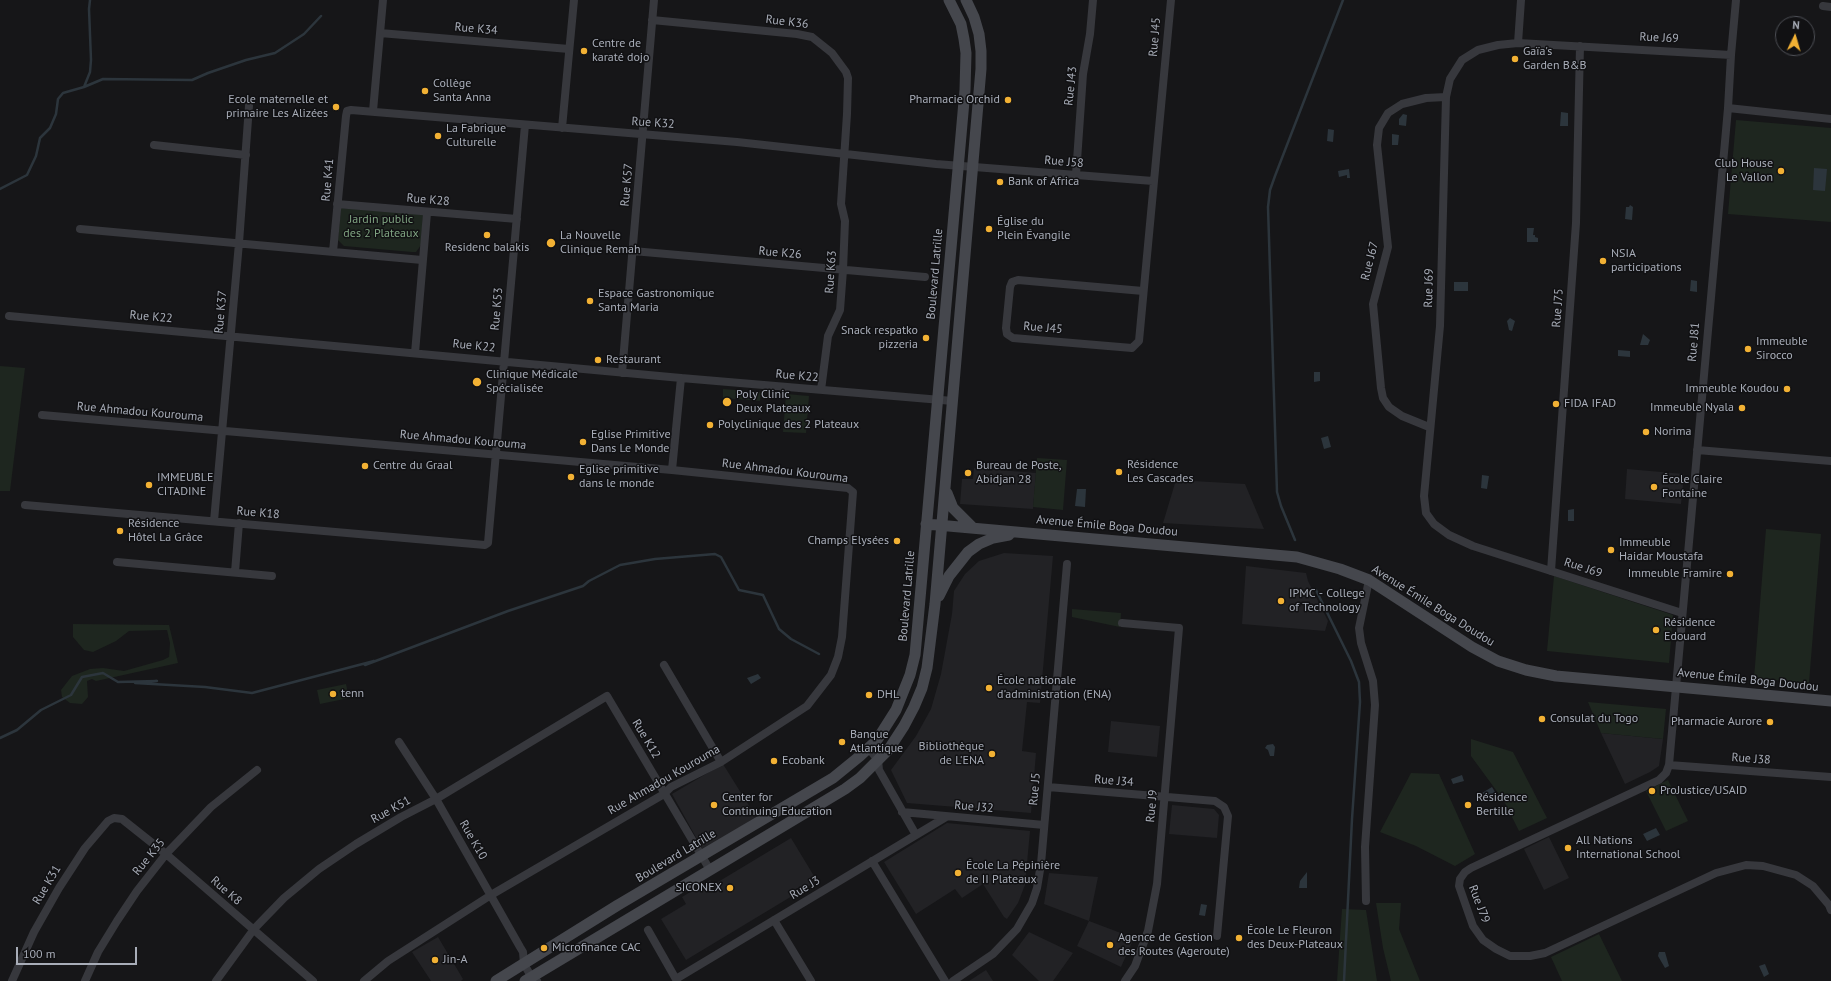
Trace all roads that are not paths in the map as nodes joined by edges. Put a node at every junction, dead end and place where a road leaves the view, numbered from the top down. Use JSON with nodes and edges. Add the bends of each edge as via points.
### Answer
{"nodes":[{"id":1,"x":383,"y":0,"type":"edge"},
{"id":2,"x":574,"y":0,"type":"edge"},
{"id":3,"x":654,"y":0,"type":"edge"},
{"id":4,"x":949,"y":0,"type":"edge"},
{"id":5,"x":966,"y":0,"type":"edge"},
{"id":6,"x":1093,"y":0,"type":"edge"},
{"id":7,"x":1170,"y":0,"type":"edge"},
{"id":8,"x":1521,"y":0,"type":"edge"},
{"id":9,"x":1736,"y":0,"type":"edge"},
{"id":10,"x":652,"y":20,"type":"junction"},
{"id":11,"x":380,"y":32,"type":"junction"},
{"id":12,"x":1518,"y":44,"type":"junction"},
{"id":13,"x":1580,"y":46,"type":"junction"},
{"id":14,"x":569,"y":49,"type":"junction"},
{"id":15,"x":1731,"y":55,"type":"junction"},
{"id":16,"x":1446,"y":97,"type":"junction"},
{"id":17,"x":249,"y":106,"type":"dead end"},
{"id":18,"x":1728,"y":108,"type":"junction"},
{"id":19,"x":347,"y":111,"type":"joint"},
{"id":20,"x":373,"y":111,"type":"junction"},
{"id":21,"x":1831,"y":119,"type":"edge"},
{"id":22,"x":525,"y":125,"type":"junction"},
{"id":23,"x":562,"y":128,"type":"junction"},
{"id":24,"x":643,"y":135,"type":"junction"},
{"id":25,"x":154,"y":146,"type":"dead end"},
{"id":26,"x":843,"y":154,"type":"junction"},
{"id":27,"x":246,"y":155,"type":"junction"},
{"id":28,"x":957,"y":166,"type":"junction"},
{"id":29,"x":973,"y":166,"type":"junction"},
{"id":30,"x":1076,"y":175,"type":"junction"},
{"id":31,"x":1154,"y":181,"type":"junction"},
{"id":32,"x":337,"y":204,"type":"junction"},
{"id":33,"x":427,"y":213,"type":"junction"},
{"id":34,"x":517,"y":219,"type":"junction"},
{"id":35,"x":80,"y":229,"type":"dead end"},
{"id":36,"x":239,"y":243,"type":"junction"},
{"id":37,"x":633,"y":251,"type":"junction"},
{"id":38,"x":333,"y":252,"type":"junction"},
{"id":39,"x":422,"y":260,"type":"junction"},
{"id":40,"x":843,"y":270,"type":"junction"},
{"id":41,"x":925,"y":277,"type":"dead end"},
{"id":42,"x":1143,"y":291,"type":"junction"},
{"id":43,"x":9,"y":316,"type":"dead end"},
{"id":44,"x":230,"y":336,"type":"junction"},
{"id":45,"x":415,"y":352,"type":"junction"},
{"id":46,"x":505,"y":361,"type":"junction"},
{"id":47,"x":622,"y":373,"type":"junction"},
{"id":48,"x":681,"y":378,"type":"junction"},
{"id":49,"x":821,"y":390,"type":"junction"},
{"id":50,"x":936,"y":400,"type":"junction"},
{"id":51,"x":953,"y":401,"type":"junction"},
{"id":52,"x":42,"y":415,"type":"dead end"},
{"id":53,"x":1429,"y":427,"type":"junction"},
{"id":54,"x":222,"y":432,"type":"junction"},
{"id":55,"x":1697,"y":450,"type":"junction"},
{"id":56,"x":496,"y":455,"type":"junction"},
{"id":57,"x":1831,"y":461,"type":"edge"},
{"id":58,"x":672,"y":470,"type":"junction"},
{"id":59,"x":946,"y":488,"type":"junction"},
{"id":60,"x":25,"y":505,"type":"dead end"},
{"id":61,"x":214,"y":520,"type":"junction"},
{"id":62,"x":239,"y":523,"type":"junction"},
{"id":63,"x":926,"y":524,"type":"junction"},
{"id":64,"x":942,"y":526,"type":"junction"},
{"id":65,"x":973,"y":528,"type":"junction"},
{"id":66,"x":1024,"y":532,"type":"junction"},
{"id":67,"x":488,"y":543,"type":"joint"},
{"id":68,"x":118,"y":562,"type":"dead end"},
{"id":69,"x":1067,"y":564,"type":"dead end"},
{"id":70,"x":1551,"y":571,"type":"junction"},
{"id":71,"x":235,"y":572,"type":"junction"},
{"id":72,"x":272,"y":576,"type":"dead end"},
{"id":73,"x":1369,"y":580,"type":"junction"},
{"id":74,"x":935,"y":604,"type":"junction"},
{"id":75,"x":1682,"y":613,"type":"junction"},
{"id":76,"x":1122,"y":623,"type":"dead end"},
{"id":77,"x":664,"y":665,"type":"dead end"},
{"id":78,"x":1677,"y":686,"type":"junction"},
{"id":79,"x":607,"y":696,"type":"joint"},
{"id":80,"x":1831,"y":701,"type":"edge"},
{"id":81,"x":399,"y":742,"type":"dead end"},
{"id":82,"x":864,"y":753,"type":"junction"},
{"id":83,"x":721,"y":762,"type":"junction"},
{"id":84,"x":1669,"y":765,"type":"junction"},
{"id":85,"x":876,"y":766,"type":"junction"},
{"id":86,"x":257,"y":770,"type":"dead end"},
{"id":87,"x":1831,"y":777,"type":"edge"},
{"id":88,"x":1048,"y":787,"type":"junction"},
{"id":89,"x":664,"y":794,"type":"junction"},
{"id":90,"x":1165,"y":797,"type":"junction"},
{"id":91,"x":436,"y":799,"type":"junction"},
{"id":92,"x":902,"y":812,"type":"junction"},
{"id":93,"x":946,"y":817,"type":"junction"},
{"id":94,"x":122,"y":819,"type":"joint"},
{"id":95,"x":1044,"y":825,"type":"junction"},
{"id":96,"x":916,"y":836,"type":"junction"},
{"id":97,"x":166,"y":854,"type":"junction"},
{"id":98,"x":701,"y":856,"type":"junction"},
{"id":99,"x":872,"y":862,"type":"junction"},
{"id":100,"x":710,"y":870,"type":"junction"},
{"id":101,"x":491,"y":895,"type":"junction"},
{"id":102,"x":1366,"y":901,"type":"dead end"},
{"id":103,"x":1831,"y":910,"type":"edge"},
{"id":104,"x":774,"y":920,"type":"junction"},
{"id":105,"x":254,"y":929,"type":"junction"},
{"id":106,"x":648,"y":930,"type":"dead end"},
{"id":107,"x":1217,"y":936,"type":"dead end"},
{"id":108,"x":528,"y":961,"type":"junction"},
{"id":109,"x":535,"y":979,"type":"edge"},
{"id":110,"x":676,"y":980,"type":"edge"},
{"id":111,"x":12,"y":981,"type":"edge"},
{"id":112,"x":85,"y":981,"type":"edge"},
{"id":113,"x":216,"y":981,"type":"edge"},
{"id":114,"x":313,"y":981,"type":"edge"},
{"id":115,"x":364,"y":981,"type":"edge"},
{"id":116,"x":496,"y":981,"type":"edge"},
{"id":117,"x":811,"y":981,"type":"edge"},
{"id":118,"x":945,"y":981,"type":"edge"},
{"id":119,"x":953,"y":981,"type":"edge"},
{"id":120,"x":1125,"y":981,"type":"edge"}],
"edges":[{"from":1,"to":11,"type":"street"},
{"from":2,"to":14,"type":"street"},
{"from":3,"to":10,"type":"street","name":"Rue K57"},
{"from":4,"to":28,"type":"main road","name":"Boulevard Latrille","via":[[961,24],[966,53]]},
{"from":5,"to":29,"type":"main road","via":[[974,17],[981,51]]},
{"from":6,"to":30,"type":"street","name":"Rue J43","via":[[1083,74]]},
{"from":7,"to":31,"type":"street","name":"Rue J45"},
{"from":8,"to":12,"type":"street"},
{"from":9,"to":15,"type":"street","name":"Rue J81"},
{"from":10,"to":24,"type":"street","name":"Rue K57"},
{"from":10,"to":26,"type":"street","name":"Rue K36","via":[[797,34],[817,40],[832,53],[848,78]]},
{"from":11,"to":14,"type":"street","name":"Rue K34"},
{"from":11,"to":20,"type":"street"},
{"from":12,"to":13,"type":"street","name":"Rue J69"},
{"from":12,"to":16,"type":"street","name":"Rue J69","via":[[1478,50],[1462,60],[1450,80]]},
{"from":13,"to":15,"type":"street","name":"Rue J69"},
{"from":13,"to":70,"type":"street","name":"Rue J75","via":[[1576,224]]},
{"from":14,"to":23,"type":"street"},
{"from":15,"to":18,"type":"street","name":"Rue J81"},
{"from":16,"to":53,"type":"street","name":"Rue J69","via":[[1440,326]]},
{"from":16,"to":53,"type":"street","name":"Rue J67","via":[[1426,98],[1402,104],[1388,113],[1380,128],[1377,145],[1388,247],[1373,304],[1381,388],[1388,407]]},
{"from":17,"to":27,"type":"street","name":"Rue K37"},
{"from":18,"to":21,"type":"street"},
{"from":18,"to":55,"type":"street","name":"Rue J81"},
{"from":19,"to":20,"type":"street","name":"Rue K32"},
{"from":19,"to":32,"type":"street","name":"Rue K41"},
{"from":20,"to":22,"type":"street","name":"Rue K32"},
{"from":22,"to":23,"type":"street","name":"Rue K32"},
{"from":22,"to":34,"type":"street","name":"Rue K53"},
{"from":23,"to":24,"type":"street","name":"Rue K32"},
{"from":24,"to":26,"type":"street","name":"Rue K32"},
{"from":24,"to":37,"type":"street","name":"Rue K57"},
{"from":25,"to":27,"type":"street"},
{"from":26,"to":28,"type":"street","name":"Rue K32"},
{"from":26,"to":40,"type":"street","name":"Rue K63"},
{"from":27,"to":36,"type":"street","name":"Rue K37"},
{"from":28,"to":29,"type":"street","name":"Rue J58"},
{"from":28,"to":50,"type":"main road","name":"Boulevard Latrille"},
{"from":29,"to":30,"type":"street","name":"Rue J58"},
{"from":29,"to":51,"type":"main road"},
{"from":30,"to":31,"type":"street","name":"Rue J58"},
{"from":31,"to":42,"type":"street","name":"Rue J45"},
{"from":32,"to":33,"type":"street","name":"Rue K28"},
{"from":32,"to":38,"type":"street","name":"Rue K41"},
{"from":33,"to":34,"type":"street","name":"Rue K28"},
{"from":33,"to":39,"type":"street"},
{"from":34,"to":46,"type":"street","name":"Rue K53"},
{"from":35,"to":36,"type":"street"},
{"from":36,"to":38,"type":"street"},
{"from":36,"to":44,"type":"street","name":"Rue K37"},
{"from":37,"to":40,"type":"street","name":"Rue K26"},
{"from":37,"to":47,"type":"street","name":"Rue K57"},
{"from":38,"to":39,"type":"street"},
{"from":39,"to":45,"type":"street"},
{"from":40,"to":41,"type":"street","name":"Rue K26"},
{"from":40,"to":49,"type":"street","name":"Rue K63","via":[[840,310],[828,336]]},
{"from":42,"to":42,"type":"street","name":"Rue J45","via":[[1139,341],[1132,348],[1013,338],[1007,334],[1010,287],[1012,282],[1018,280]]},
{"from":43,"to":44,"type":"street","name":"Rue K22"},
{"from":44,"to":45,"type":"street","name":"Rue K22"},
{"from":44,"to":54,"type":"street","name":"Rue K37"},
{"from":45,"to":46,"type":"street","name":"Rue K22"},
{"from":46,"to":47,"type":"street","name":"Rue K22"},
{"from":46,"to":56,"type":"street","name":"Rue K53"},
{"from":47,"to":48,"type":"street","name":"Rue K22"},
{"from":48,"to":49,"type":"street","name":"Rue K22"},
{"from":48,"to":58,"type":"street"},
{"from":49,"to":50,"type":"street","name":"Rue K22"},
{"from":50,"to":51,"type":"street","name":"Rue K22"},
{"from":50,"to":63,"type":"main road","name":"Boulevard Latrille"},
{"from":51,"to":59,"type":"main road"},
{"from":52,"to":54,"type":"street","name":"Rue Ahmadou Kourouma"},
{"from":53,"to":70,"type":"street","name":"Rue J69","via":[[1424,496],[1426,513],[1434,524],[1450,536],[1473,546]]},
{"from":54,"to":56,"type":"street","name":"Rue Ahmadou Kourouma"},
{"from":54,"to":61,"type":"street","name":"Rue K37"},
{"from":55,"to":57,"type":"street"},
{"from":55,"to":75,"type":"street","name":"Rue J81"},
{"from":56,"to":58,"type":"street","name":"Rue Ahmadou Kourouma"},
{"from":56,"to":67,"type":"street","name":"Rue K53"},
{"from":58,"to":83,"type":"street","name":"Rue Ahmadou Kourouma","via":[[848,488],[853,492],[842,637],[831,675],[807,706]]},
{"from":59,"to":64,"type":"main road"},
{"from":59,"to":65,"type":"main road","via":[[953,508]]},
{"from":60,"to":61,"type":"street","name":"Rue K18"},
{"from":61,"to":62,"type":"street","name":"Rue K18"},
{"from":62,"to":67,"type":"street","name":"Rue K18","via":[[485,545]]},
{"from":62,"to":71,"type":"street"},
{"from":63,"to":64,"type":"main road","name":"Avenue Émile Boga Doudou"},
{"from":63,"to":82,"type":"main road","name":"Boulevard Latrille","via":[[915,655],[910,675],[889,723]]},
{"from":64,"to":65,"type":"main road","name":"Avenue Émile Boga Doudou"},
{"from":64,"to":74,"type":"main road"},
{"from":65,"to":66,"type":"main road","name":"Avenue Émile Boga Doudou"},
{"from":66,"to":73,"type":"main road","name":"Avenue Émile Boga Doudou","via":[[1296,557]]},
{"from":66,"to":74,"type":"main road","via":[[993,538],[968,552],[948,576]]},
{"from":68,"to":71,"type":"street"},
{"from":69,"to":88,"type":"street","name":"Rue J5"},
{"from":70,"to":75,"type":"street","name":"Rue J69"},
{"from":71,"to":72,"type":"street"},
{"from":73,"to":78,"type":"main road","name":"Avenue Émile Boga Doudou","via":[[1431,622],[1498,661],[1556,676]]},
{"from":73,"to":102,"type":"street","via":[[1359,628],[1373,681],[1375,705],[1366,847]]},
{"from":74,"to":85,"type":"main road","via":[[922,688],[904,726]]},
{"from":75,"to":78,"type":"street","name":"Rue J81"},
{"from":76,"to":90,"type":"street","name":"Rue J9","via":[[1179,628]]},
{"from":77,"to":83,"type":"street"},
{"from":78,"to":80,"type":"main road","name":"Avenue Émile Boga Doudou"},
{"from":78,"to":84,"type":"street"},
{"from":79,"to":89,"type":"street","name":"Rue K12"},
{"from":79,"to":91,"type":"street","name":"Rue K51"},
{"from":81,"to":91,"type":"street","name":"Rue K10"},
{"from":82,"to":85,"type":"street"},
{"from":82,"to":98,"type":"main road","name":"Boulevard Latrille","via":[[833,778]]},
{"from":83,"to":89,"type":"street","name":"Rue Ahmadou Kourouma","via":[[671,787]]},
{"from":84,"to":87,"type":"street","name":"Rue J38"},
{"from":84,"to":103,"type":"street","name":"Rue J79","via":[[1659,780],[1481,862],[1465,872],[1460,879],[1461,897],[1472,926],[1483,940],[1510,956],[1545,953],[1716,873],[1746,865],[1763,866],[1796,875],[1813,886]]},
{"from":85,"to":92,"type":"street"},
{"from":85,"to":100,"type":"main road","via":[[845,789]]},
{"from":86,"to":97,"type":"street","name":"Rue K35","via":[[211,807]]},
{"from":88,"to":90,"type":"street","name":"Rue J34"},
{"from":88,"to":95,"type":"street","name":"Rue J5"},
{"from":89,"to":98,"type":"street","name":"Rue K12"},
{"from":89,"to":101,"type":"street","name":"Rue Ahmadou Kourouma"},
{"from":90,"to":107,"type":"street","name":"Rue J34","via":[[1215,801],[1224,807],[1228,816]]},
{"from":90,"to":120,"type":"street","name":"Rue J9","via":[[1157,884],[1148,931]]},
{"from":91,"to":101,"type":"street","name":"Rue K10"},
{"from":91,"to":105,"type":"street","name":"Rue K51","via":[[356,844],[320,869],[284,898]]},
{"from":92,"to":93,"type":"street","name":"Rue J32"},
{"from":92,"to":96,"type":"street"},
{"from":93,"to":95,"type":"street","name":"Rue J32"},
{"from":93,"to":96,"type":"street","name":"Rue J3"},
{"from":94,"to":97,"type":"street","name":"Rue K8"},
{"from":94,"to":111,"type":"street","name":"Rue K31","via":[[114,818],[108,821],[85,848],[58,888],[37,926]]},
{"from":95,"to":119,"type":"street","name":"Rue J5","via":[[1037,888],[1026,917],[993,954]]},
{"from":96,"to":99,"type":"street","name":"Rue J3"},
{"from":97,"to":105,"type":"street","name":"Rue K8"},
{"from":97,"to":112,"type":"street","name":"Rue K35","via":[[116,921]]},
{"from":98,"to":100,"type":"street","name":"Rue K12"},
{"from":98,"to":108,"type":"main road","name":"Boulevard Latrille"},
{"from":99,"to":104,"type":"street","name":"Rue J3"},
{"from":99,"to":118,"type":"street"},
{"from":100,"to":109,"type":"main road"},
{"from":101,"to":108,"type":"street","name":"Rue K10"},
{"from":101,"to":115,"type":"street","name":"Rue Ahmadou Kourouma","via":[[388,961]]},
{"from":104,"to":110,"type":"street","name":"Rue J3"},
{"from":104,"to":117,"type":"street"},
{"from":105,"to":113,"type":"street","name":"Rue K51"},
{"from":105,"to":114,"type":"street","name":"Rue K8"},
{"from":106,"to":110,"type":"street"},
{"from":108,"to":109,"type":"street"},
{"from":108,"to":116,"type":"main road","name":"Boulevard Latrille"}]}
